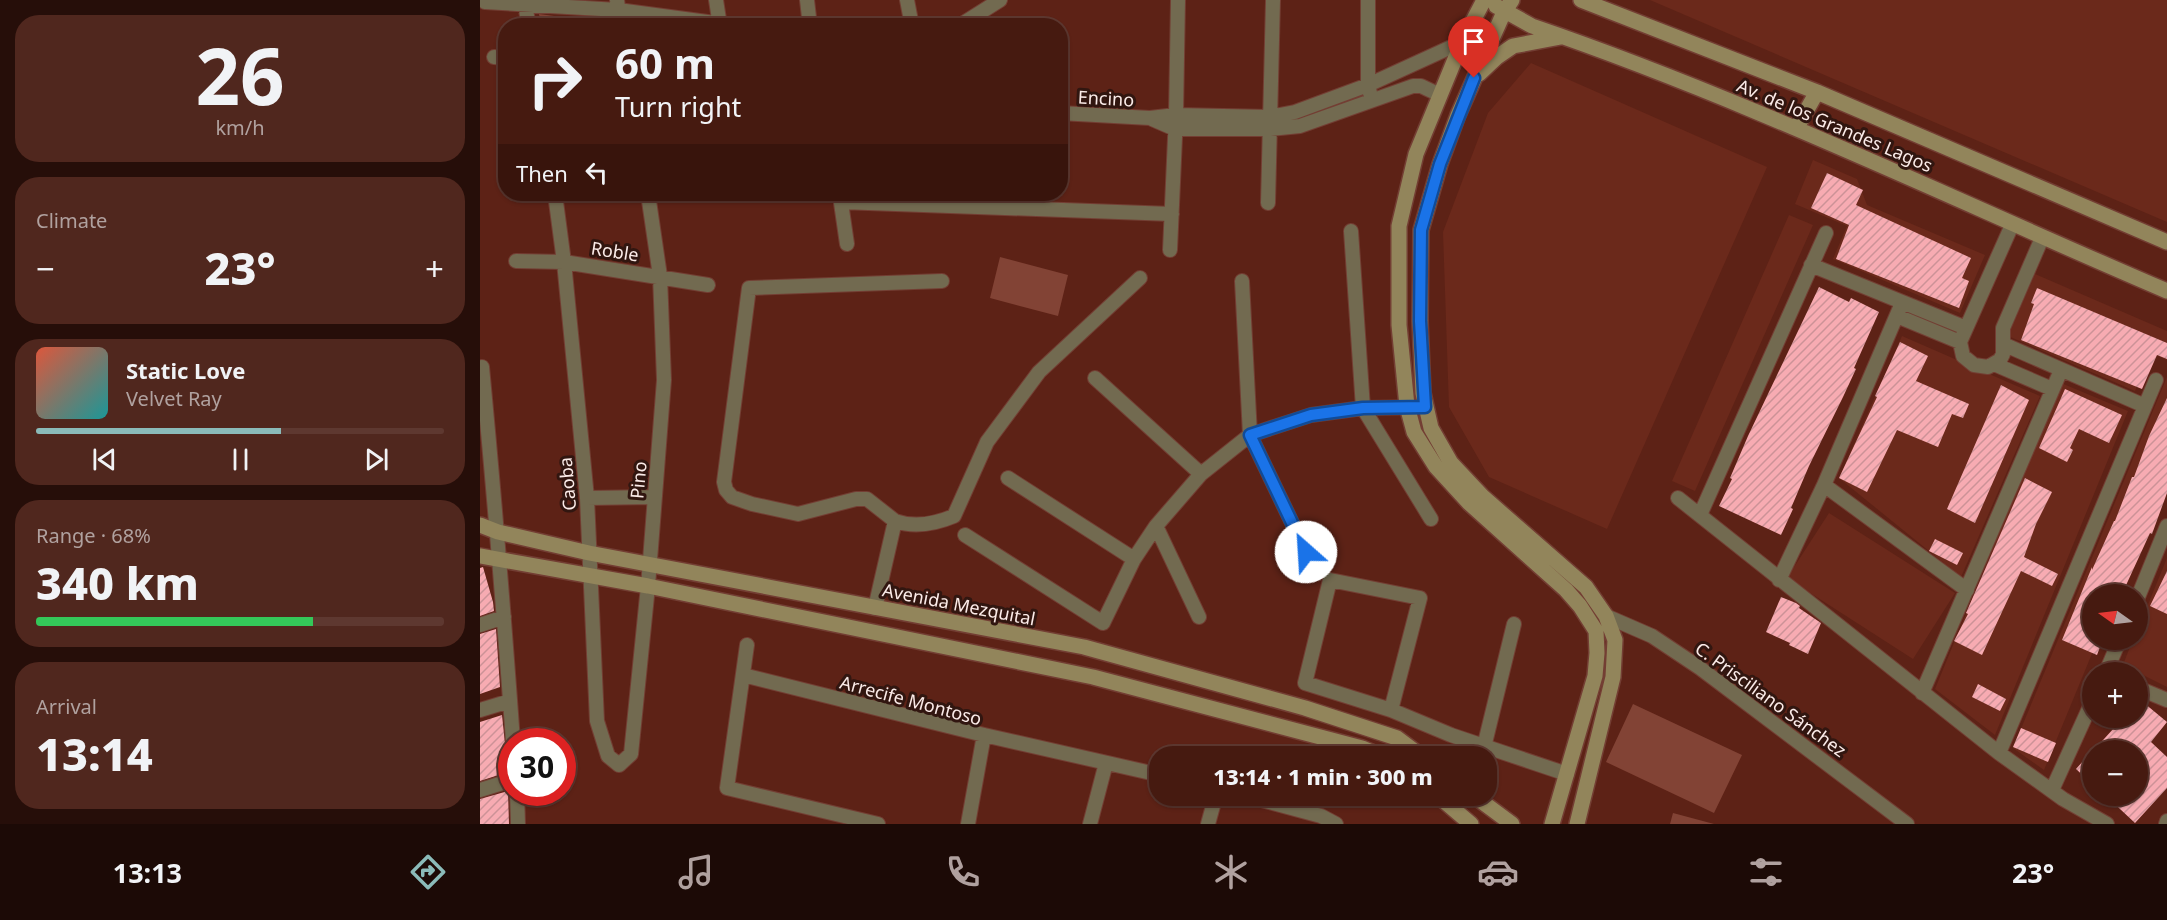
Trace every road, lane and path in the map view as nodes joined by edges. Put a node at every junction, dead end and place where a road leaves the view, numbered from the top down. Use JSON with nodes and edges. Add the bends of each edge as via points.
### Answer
{"nodes":[{"id":1,"x":716,"y":0,"type":"edge"},
{"id":2,"x":807,"y":0,"type":"edge"},
{"id":3,"x":906,"y":0,"type":"edge"},
{"id":4,"x":1178,"y":0,"type":"edge"},
{"id":5,"x":1273,"y":0,"type":"edge"},
{"id":6,"x":1368,"y":0,"type":"edge"},
{"id":7,"x":1485,"y":0,"type":"edge"},
{"id":8,"x":1581,"y":0,"type":"edge"},
{"id":9,"x":998,"y":1,"type":"edge"},
{"id":10,"x":485,"y":2,"type":"dead end"},
{"id":11,"x":524,"y":2,"type":"edge"},
{"id":12,"x":618,"y":5,"type":"edge"},
{"id":13,"x":1508,"y":6,"type":"edge"},
{"id":14,"x":527,"y":18,"type":"edge"},
{"id":15,"x":688,"y":18,"type":"edge"},
{"id":16,"x":719,"y":18,"type":"edge"},
{"id":17,"x":809,"y":18,"type":"edge"},
{"id":18,"x":910,"y":18,"type":"edge"},
{"id":19,"x":971,"y":18,"type":"edge"},
{"id":20,"x":1564,"y":36,"type":"junction"},
{"id":21,"x":1462,"y":42,"type":"junction"},
{"id":22,"x":1474,"y":78,"type":"junction"},
{"id":23,"x":1368,"y":85,"type":"junction"},
{"id":24,"x":1817,"y":92,"type":"junction"},
{"id":25,"x":1440,"y":95,"type":"junction"},
{"id":26,"x":1372,"y":101,"type":"junction"},
{"id":27,"x":1068,"y":113,"type":"edge"},
{"id":28,"x":1176,"y":122,"type":"junction"},
{"id":29,"x":1270,"y":123,"type":"junction"},
{"id":30,"x":1797,"y":127,"type":"junction"},
{"id":31,"x":556,"y":201,"type":"edge"},
{"id":32,"x":649,"y":201,"type":"edge"},
{"id":33,"x":840,"y":201,"type":"edge"},
{"id":34,"x":902,"y":201,"type":"edge"},
{"id":35,"x":1268,"y":203,"type":"dead end"},
{"id":36,"x":1172,"y":214,"type":"junction"},
{"id":37,"x":2012,"y":225,"type":"junction"},
{"id":38,"x":1352,"y":231,"type":"dead end"},
{"id":39,"x":1826,"y":233,"type":"dead end"},
{"id":40,"x":2042,"y":238,"type":"junction"},
{"id":41,"x":2167,"y":242,"type":"edge"},
{"id":42,"x":847,"y":244,"type":"dead end"},
{"id":43,"x":1170,"y":250,"type":"dead end"},
{"id":44,"x":516,"y":261,"type":"dead end"},
{"id":45,"x":564,"y":262,"type":"junction"},
{"id":46,"x":1811,"y":265,"type":"junction"},
{"id":47,"x":660,"y":276,"type":"junction"},
{"id":48,"x":1140,"y":278,"type":"dead end"},
{"id":49,"x":1242,"y":280,"type":"dead end"},
{"id":50,"x":942,"y":281,"type":"dead end"},
{"id":51,"x":708,"y":285,"type":"dead end"},
{"id":52,"x":2167,"y":291,"type":"edge"},
{"id":53,"x":1899,"y":310,"type":"junction"},
{"id":54,"x":1966,"y":328,"type":"junction"},
{"id":55,"x":1960,"y":342,"type":"junction"},
{"id":56,"x":2003,"y":344,"type":"junction"},
{"id":57,"x":1994,"y":364,"type":"junction"},
{"id":58,"x":481,"y":368,"type":"edge"},
{"id":59,"x":2061,"y":370,"type":"junction"},
{"id":60,"x":1095,"y":378,"type":"dead end"},
{"id":61,"x":2156,"y":380,"type":"dead end"},
{"id":62,"x":2052,"y":389,"type":"junction"},
{"id":63,"x":1407,"y":406,"type":"junction"},
{"id":64,"x":2145,"y":406,"type":"junction"},
{"id":65,"x":1425,"y":407,"type":"junction"},
{"id":66,"x":1363,"y":408,"type":"junction"},
{"id":67,"x":1250,"y":435,"type":"junction"},
{"id":68,"x":1201,"y":474,"type":"junction"},
{"id":69,"x":1008,"y":478,"type":"dead end"},
{"id":70,"x":1824,"y":485,"type":"junction"},
{"id":71,"x":654,"y":497,"type":"junction"},
{"id":72,"x":587,"y":498,"type":"junction"},
{"id":73,"x":1678,"y":498,"type":"dead end"},
{"id":74,"x":1700,"y":515,"type":"junction"},
{"id":75,"x":1431,"y":519,"type":"dead end"},
{"id":76,"x":895,"y":521,"type":"junction"},
{"id":77,"x":480,"y":525,"type":"edge"},
{"id":78,"x":1156,"y":526,"type":"junction"},
{"id":79,"x":2167,"y":526,"type":"edge"},
{"id":80,"x":498,"y":532,"type":"junction"},
{"id":81,"x":965,"y":535,"type":"dead end"},
{"id":82,"x":1306,"y":552,"type":"dead end"},
{"id":83,"x":589,"y":553,"type":"junction"},
{"id":84,"x":480,"y":556,"type":"edge"},
{"id":85,"x":1134,"y":559,"type":"junction"},
{"id":86,"x":499,"y":561,"type":"junction"},
{"id":87,"x":650,"y":565,"type":"junction"},
{"id":88,"x":591,"y":577,"type":"junction"},
{"id":89,"x":1779,"y":580,"type":"junction"},
{"id":90,"x":2143,"y":584,"type":"edge"},
{"id":91,"x":648,"y":586,"type":"junction"},
{"id":92,"x":1967,"y":591,"type":"junction"},
{"id":93,"x":875,"y":608,"type":"junction"},
{"id":94,"x":1606,"y":616,"type":"junction"},
{"id":95,"x":504,"y":617,"type":"junction"},
{"id":96,"x":1199,"y":617,"type":"dead end"},
{"id":97,"x":1514,"y":624,"type":"dead end"},
{"id":98,"x":480,"y":625,"type":"edge"},
{"id":99,"x":747,"y":645,"type":"dead end"},
{"id":100,"x":743,"y":675,"type":"junction"},
{"id":101,"x":2148,"y":692,"type":"edge"},
{"id":102,"x":1922,"y":693,"type":"junction"},
{"id":103,"x":2167,"y":700,"type":"edge"},
{"id":104,"x":510,"y":701,"type":"junction"},
{"id":105,"x":480,"y":710,"type":"edge"},
{"id":106,"x":1390,"y":710,"type":"junction"},
{"id":107,"x":2082,"y":724,"type":"edge"},
{"id":108,"x":512,"y":728,"type":"edge"},
{"id":109,"x":984,"y":735,"type":"junction"},
{"id":110,"x":1355,"y":746,"type":"edge"},
{"id":111,"x":1408,"y":746,"type":"edge"},
{"id":112,"x":1481,"y":746,"type":"edge"},
{"id":113,"x":1484,"y":746,"type":"edge"},
{"id":114,"x":1497,"y":751,"type":"edge"},
{"id":115,"x":2000,"y":753,"type":"junction"},
{"id":116,"x":1106,"y":763,"type":"junction"},
{"id":117,"x":619,"y":765,"type":"joint"},
{"id":118,"x":1149,"y":773,"type":"edge"},
{"id":119,"x":1567,"y":774,"type":"junction"},
{"id":120,"x":498,"y":784,"type":"edge"},
{"id":121,"x":480,"y":790,"type":"edge"},
{"id":122,"x":2052,"y":790,"type":"junction"},
{"id":123,"x":517,"y":806,"type":"edge"},
{"id":124,"x":1213,"y":806,"type":"edge"},
{"id":125,"x":1277,"y":806,"type":"edge"},
{"id":126,"x":1450,"y":806,"type":"edge"},
{"id":127,"x":1488,"y":806,"type":"edge"},
{"id":128,"x":1320,"y":820,"type":"edge"},
{"id":129,"x":518,"y":824,"type":"edge"},
{"id":130,"x":879,"y":824,"type":"edge"},
{"id":131,"x":968,"y":824,"type":"edge"},
{"id":132,"x":1090,"y":824,"type":"edge"},
{"id":133,"x":1208,"y":824,"type":"edge"},
{"id":134,"x":1336,"y":824,"type":"edge"},
{"id":135,"x":1471,"y":824,"type":"edge"},
{"id":136,"x":1512,"y":824,"type":"edge"},
{"id":137,"x":1552,"y":824,"type":"edge"},
{"id":138,"x":1577,"y":824,"type":"edge"},
{"id":139,"x":1907,"y":824,"type":"edge"},
{"id":140,"x":2107,"y":824,"type":"edge"}],
"edges":[{"from":1,"to":16,"type":"street"},
{"from":2,"to":17,"type":"street"},
{"from":3,"to":18,"type":"street"},
{"from":4,"to":28,"type":"street"},
{"from":5,"to":29,"type":"street"},
{"from":6,"to":23,"type":"street"},
{"from":7,"to":13,"type":"street","name":"Av. de los Grandes Lagos"},
{"from":7,"to":21,"type":"street"},
{"from":8,"to":24,"type":"street","name":"Av. de los Grandes Lagos"},
{"from":9,"to":19,"type":"street"},
{"from":10,"to":11,"type":"street"},
{"from":11,"to":12,"type":"street"},
{"from":11,"to":14,"type":"street"},
{"from":12,"to":15,"type":"street"},
{"from":13,"to":20,"type":"street","name":"Av. de los Grandes Lagos","via":[[1532,26]]},
{"from":13,"to":22,"type":"street"},
{"from":20,"to":22,"type":"street","via":[[1513,46]]},
{"from":20,"to":30,"type":"street","name":"Av. de los Grandes Lagos"},
{"from":21,"to":23,"type":"street"},
{"from":21,"to":25,"type":"street"},
{"from":22,"to":65,"type":"street","via":[[1440,164],[1421,230],[1420,321]]},
{"from":23,"to":26,"type":"street"},
{"from":23,"to":29,"type":"street"},
{"from":24,"to":30,"type":"street"},
{"from":24,"to":41,"type":"street","name":"Av. de los Grandes Lagos"},
{"from":25,"to":26,"type":"street","via":[[1413,86]]},
{"from":25,"to":63,"type":"street","via":[[1416,154],[1399,226],[1399,325]]},
{"from":26,"to":29,"type":"street","via":[[1300,126]]},
{"from":27,"to":28,"type":"street","name":"Encino"},
{"from":28,"to":29,"type":"street"},
{"from":28,"to":36,"type":"street"},
{"from":29,"to":35,"type":"street"},
{"from":30,"to":37,"type":"street","name":"Av. de los Grandes Lagos"},
{"from":31,"to":45,"type":"street","name":"Caoba"},
{"from":32,"to":47,"type":"street","name":"Pino"},
{"from":33,"to":42,"type":"street"},
{"from":34,"to":36,"type":"street"},
{"from":36,"to":43,"type":"street"},
{"from":37,"to":40,"type":"street","name":"Av. de los Grandes Lagos"},
{"from":37,"to":54,"type":"street"},
{"from":38,"to":66,"type":"street"},
{"from":39,"to":46,"type":"street"},
{"from":40,"to":52,"type":"street","name":"Av. de los Grandes Lagos"},
{"from":40,"to":56,"type":"street","via":[[2003,328]]},
{"from":44,"to":45,"type":"street","name":"Roble"},
{"from":45,"to":47,"type":"street","name":"Roble"},
{"from":45,"to":72,"type":"street","name":"Caoba"},
{"from":46,"to":53,"type":"street"},
{"from":46,"to":74,"type":"street"},
{"from":47,"to":51,"type":"street","name":"Roble"},
{"from":47,"to":71,"type":"street","name":"Pino","via":[[664,380]]},
{"from":48,"to":76,"type":"street","via":[[1039,372],[987,442],[954,516],[908,526]]},
{"from":49,"to":67,"type":"street"},
{"from":50,"to":76,"type":"street","via":[[749,288],[726,490],[732,497],[752,504],[798,514],[867,499]]},
{"from":53,"to":54,"type":"street"},
{"from":53,"to":55,"type":"street"},
{"from":53,"to":70,"type":"street"},
{"from":54,"to":55,"type":"street"},
{"from":55,"to":57,"type":"street","via":[[1963,356],[1974,365]]},
{"from":56,"to":57,"type":"street","via":[[2003,354]]},
{"from":56,"to":59,"type":"street"},
{"from":57,"to":62,"type":"street"},
{"from":58,"to":80,"type":"street"},
{"from":59,"to":62,"type":"street"},
{"from":59,"to":64,"type":"street"},
{"from":60,"to":68,"type":"street"},
{"from":61,"to":64,"type":"street"},
{"from":62,"to":92,"type":"street"},
{"from":63,"to":65,"type":"street"},
{"from":63,"to":66,"type":"street"},
{"from":63,"to":119,"type":"street","via":[[1414,432],[1436,467],[1469,503],[1566,590],[1596,631],[1595,676]]},
{"from":64,"to":115,"type":"street"},
{"from":65,"to":94,"type":"street","via":[[1431,428],[1451,464],[1586,587]]},
{"from":66,"to":67,"type":"street","via":[[1311,415]]},
{"from":66,"to":75,"type":"street"},
{"from":67,"to":68,"type":"street"},
{"from":67,"to":82,"type":"street"},
{"from":68,"to":78,"type":"street"},
{"from":69,"to":85,"type":"street"},
{"from":70,"to":89,"type":"street"},
{"from":70,"to":92,"type":"street"},
{"from":71,"to":72,"type":"street"},
{"from":71,"to":87,"type":"street","name":"Pino"},
{"from":72,"to":83,"type":"street","name":"Caoba"},
{"from":73,"to":74,"type":"street"},
{"from":74,"to":89,"type":"street"},
{"from":76,"to":93,"type":"street"},
{"from":77,"to":80,"type":"street","name":"Avenida Mezquital"},
{"from":78,"to":85,"type":"street"},
{"from":78,"to":96,"type":"street"},
{"from":79,"to":90,"type":"street"},
{"from":80,"to":83,"type":"street","name":"Avenida Mezquital"},
{"from":80,"to":86,"type":"street"},
{"from":81,"to":85,"type":"street","via":[[1103,623]]},
{"from":83,"to":87,"type":"street","name":"Avenida Mezquital"},
{"from":83,"to":88,"type":"street","name":"Caoba"},
{"from":84,"to":86,"type":"street"},
{"from":86,"to":88,"type":"street"},
{"from":86,"to":95,"type":"street"},
{"from":87,"to":91,"type":"street","name":"Pino"},
{"from":87,"to":93,"type":"street","name":"Avenida Mezquital"},
{"from":88,"to":91,"type":"street"},
{"from":88,"to":117,"type":"street","name":"Caoba","via":[[597,721],[608,756]]},
{"from":89,"to":102,"type":"street"},
{"from":91,"to":110,"type":"street","via":[[1093,677]]},
{"from":91,"to":117,"type":"street","name":"Pino","via":[[631,754]]},
{"from":92,"to":102,"type":"street"},
{"from":93,"to":111,"type":"street","name":"Avenida Mezquital","via":[[1084,647],[1305,708],[1397,738]]},
{"from":94,"to":138,"type":"street","via":[[1615,640],[1613,677]]},
{"from":94,"to":139,"type":"street","name":"C. Prisciliano Sánchez","via":[[1652,636],[1700,668]]},
{"from":95,"to":98,"type":"street"},
{"from":95,"to":104,"type":"street"},
{"from":97,"to":113,"type":"street"},
{"from":99,"to":100,"type":"street"},
{"from":100,"to":109,"type":"street","name":"Arrecife Montoso"},
{"from":100,"to":130,"type":"street","via":[[727,788]]},
{"from":101,"to":103,"type":"street"},
{"from":102,"to":115,"type":"street"},
{"from":104,"to":105,"type":"street"},
{"from":104,"to":108,"type":"street"},
{"from":106,"to":106,"type":"street","via":[[1305,683],[1330,580],[1420,598]]},
{"from":106,"to":112,"type":"street"},
{"from":107,"to":122,"type":"street"},
{"from":109,"to":116,"type":"street"},
{"from":109,"to":131,"type":"street","name":"Arrecife Montoso"},
{"from":114,"to":119,"type":"street"},
{"from":115,"to":122,"type":"street"},
{"from":116,"to":118,"type":"street"},
{"from":116,"to":132,"type":"street"},
{"from":119,"to":137,"type":"street"},
{"from":120,"to":121,"type":"street"},
{"from":122,"to":140,"type":"street"},
{"from":123,"to":129,"type":"street"},
{"from":124,"to":133,"type":"street"},
{"from":125,"to":128,"type":"street"},
{"from":126,"to":135,"type":"street"},
{"from":127,"to":136,"type":"street"},
{"from":128,"to":134,"type":"street"}]}
